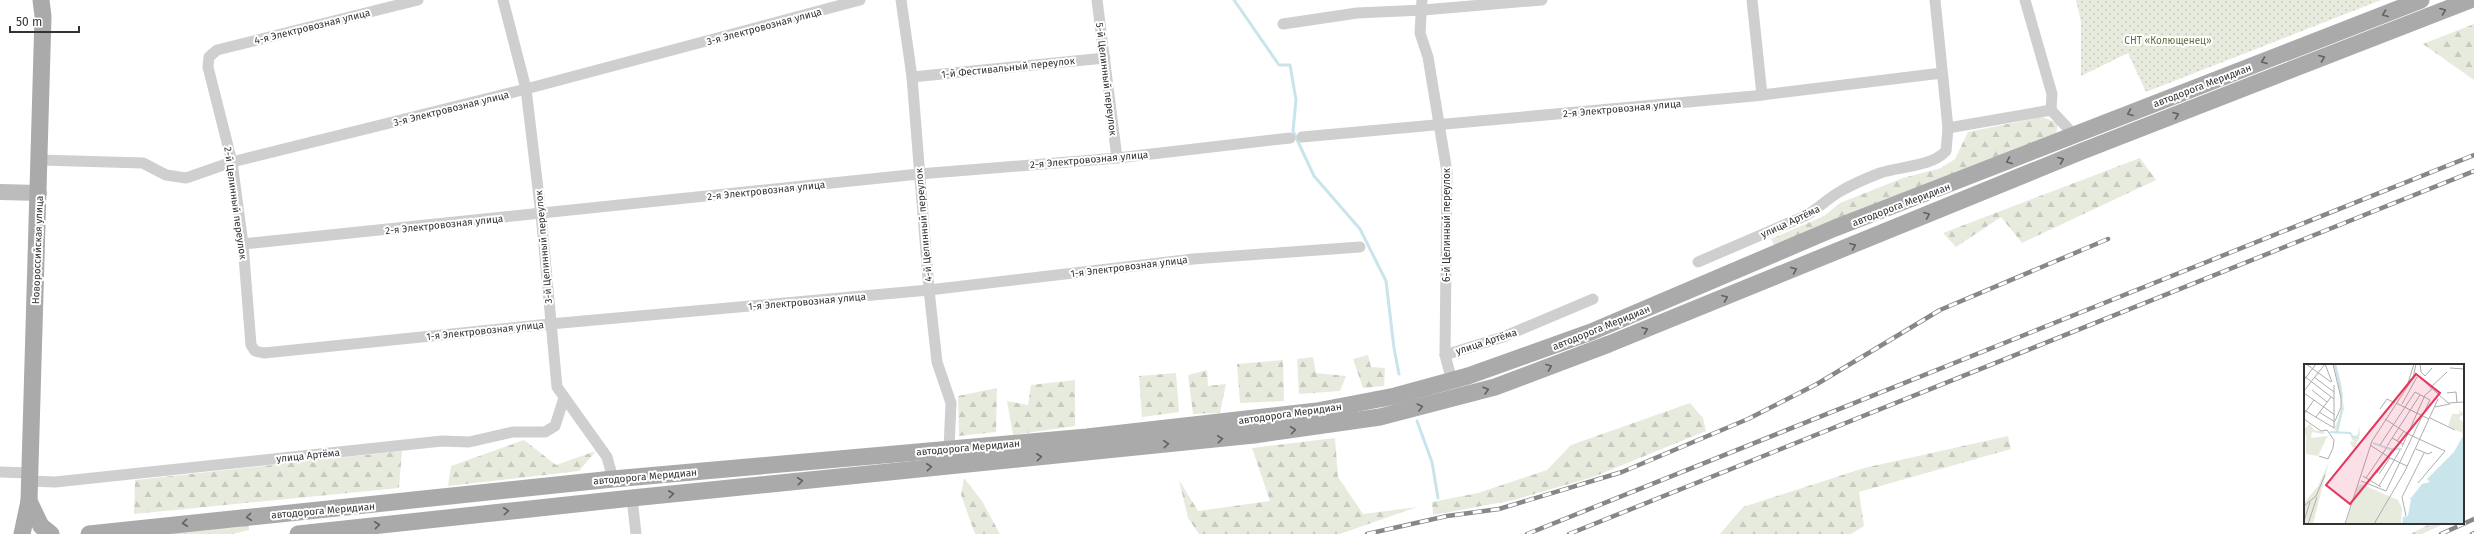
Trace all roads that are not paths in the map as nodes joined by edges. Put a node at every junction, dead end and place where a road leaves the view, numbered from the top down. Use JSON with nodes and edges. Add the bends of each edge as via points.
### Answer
{"nodes":[{"id":1,"x":418,"y":0,"type":"edge"},
{"id":2,"x":503,"y":0,"type":"edge"},
{"id":3,"x":860,"y":0,"type":"edge"},
{"id":4,"x":902,"y":0,"type":"edge"},
{"id":5,"x":1097,"y":0,"type":"edge"},
{"id":6,"x":1542,"y":0,"type":"edge"},
{"id":7,"x":1752,"y":0,"type":"edge"},
{"id":8,"x":1935,"y":0,"type":"edge"},
{"id":9,"x":2025,"y":0,"type":"edge"},
{"id":10,"x":2421,"y":0,"type":"edge"},
{"id":11,"x":2470,"y":0,"type":"edge"},
{"id":12,"x":44,"y":5,"type":"edge"},
{"id":13,"x":1422,"y":5,"type":"edge"},
{"id":14,"x":1283,"y":24,"type":"dead end"},
{"id":15,"x":209,"y":57,"type":"joint"},
{"id":16,"x":1105,"y":58,"type":"junction"},
{"id":17,"x":1942,"y":73,"type":"junction"},
{"id":18,"x":912,"y":77,"type":"junction"},
{"id":19,"x":526,"y":89,"type":"junction"},
{"id":20,"x":1762,"y":95,"type":"junction"},
{"id":21,"x":2051,"y":110,"type":"junction"},
{"id":22,"x":1438,"y":126,"type":"junction"},
{"id":23,"x":1948,"y":128,"type":"junction"},
{"id":24,"x":2074,"y":135,"type":"junction"},
{"id":25,"x":1302,"y":137,"type":"dead end"},
{"id":26,"x":1290,"y":138,"type":"dead end"},
{"id":27,"x":2080,"y":152,"type":"junction"},
{"id":28,"x":1117,"y":158,"type":"junction"},
{"id":29,"x":40,"y":160,"type":"junction"},
{"id":30,"x":232,"y":162,"type":"junction"},
{"id":31,"x":919,"y":174,"type":"junction"},
{"id":32,"x":0,"y":192,"type":"edge"},
{"id":33,"x":39,"y":193,"type":"junction"},
{"id":34,"x":541,"y":214,"type":"junction"},
{"id":35,"x":243,"y":244,"type":"junction"},
{"id":36,"x":1360,"y":247,"type":"dead end"},
{"id":37,"x":1698,"y":262,"type":"dead end"},
{"id":38,"x":929,"y":290,"type":"junction"},
{"id":39,"x":1593,"y":299,"type":"dead end"},
{"id":40,"x":550,"y":324,"type":"junction"},
{"id":41,"x":255,"y":351,"type":"joint"},
{"id":42,"x":1445,"y":355,"type":"junction"},
{"id":43,"x":1452,"y":381,"type":"junction"},
{"id":44,"x":564,"y":398,"type":"junction"},
{"id":45,"x":1458,"y":398,"type":"junction"},
{"id":46,"x":949,"y":449,"type":"junction"},
{"id":47,"x":0,"y":472,"type":"edge"},
{"id":48,"x":30,"y":477,"type":"junction"},
{"id":49,"x":613,"y":479,"type":"junction"},
{"id":50,"x":632,"y":498,"type":"junction"},
{"id":51,"x":29,"y":501,"type":"junction"},
{"id":52,"x":100,"y":533,"type":"edge"},
{"id":53,"x":22,"y":534,"type":"edge"},
{"id":54,"x":51,"y":534,"type":"edge"},
{"id":55,"x":298,"y":534,"type":"edge"},
{"id":56,"x":636,"y":534,"type":"edge"}],
"edges":[{"from":1,"to":15,"type":"street","name":"4-я Электровозная улица","via":[[217,50]]},
{"from":2,"to":19,"type":"street","name":"3-й Целинный переулок"},
{"from":3,"to":19,"type":"street","name":"3-я Электровозная улица"},
{"from":4,"to":18,"type":"street","name":"4-й Целинный переулок"},
{"from":5,"to":16,"type":"street","name":"5-й Целинный переулок"},
{"from":6,"to":13,"type":"street"},
{"from":7,"to":20,"type":"street"},
{"from":8,"to":17,"type":"street","name":"улица Артёма"},
{"from":9,"to":21,"type":"street","via":[[2052,94]]},
{"from":10,"to":24,"type":"main road","name":"автодорога Меридиан","one_way":true},
{"from":27,"to":11,"type":"main road","name":"автодорога Меридиан","one_way":true},
{"from":12,"to":29,"type":"main road","name":"Новороссийская улица"},
{"from":13,"to":14,"type":"street"},
{"from":13,"to":22,"type":"street","name":"6-й Целинный переулок","via":[[1420,33],[1428,57]]},
{"from":15,"to":30,"type":"street","name":"2-й Целинный переулок","via":[[208,68]]},
{"from":16,"to":18,"type":"street","name":"1-й Фестивальный переулок"},
{"from":16,"to":28,"type":"street","name":"5-й Целинный переулок"},
{"from":17,"to":20,"type":"street","name":"2-я Электровозная улица"},
{"from":17,"to":23,"type":"street","name":"улица Артёма"},
{"from":18,"to":31,"type":"street","name":"4-й Целинный переулок"},
{"from":19,"to":30,"type":"street","name":"3-я Электровозная улица"},
{"from":19,"to":34,"type":"street","name":"3-й Целинный переулок"},
{"from":20,"to":22,"type":"street","name":"2-я Электровозная улица"},
{"from":21,"to":23,"type":"street"},
{"from":21,"to":24,"type":"street"},
{"from":22,"to":25,"type":"street","name":"2-я Электровозная улица"},
{"from":22,"to":42,"type":"street","name":"6-й Целинный переулок","via":[[1447,172]]},
{"from":23,"to":37,"type":"street","name":"улица Артёма","via":[[1946,151],[1932,162],[1881,173],[1840,191],[1806,216]]},
{"from":24,"to":27,"type":"main road"},
{"from":24,"to":43,"type":"main road","name":"автодорога Меридиан","one_way":true,"via":[[1836,228],[1591,332]]},
{"from":26,"to":28,"type":"street","name":"2-я Электровозная улица"},
{"from":45,"to":27,"type":"main road","name":"автодорога Меридиан","one_way":true,"via":[[1495,387],[1621,340]]},
{"from":28,"to":31,"type":"street","name":"2-я Электровозная улица"},
{"from":29,"to":30,"type":"street","name":"3-я Электровозная улица","via":[[143,164],[166,175],[186,178]]},
{"from":29,"to":33,"type":"main road","name":"Новороссийская улица"},
{"from":30,"to":35,"type":"street","name":"2-й Целинный переулок"},
{"from":31,"to":34,"type":"street","name":"2-я Электровозная улица"},
{"from":31,"to":38,"type":"street","name":"4-й Целинный переулок"},
{"from":32,"to":33,"type":"street"},
{"from":33,"to":48,"type":"main road","name":"Новороссийская улица"},
{"from":34,"to":35,"type":"street","name":"2-я Электровозная улица"},
{"from":34,"to":40,"type":"street","name":"3-й Целинный переулок"},
{"from":35,"to":41,"type":"street","name":"2-й Целинный переулок","via":[[251,345]]},
{"from":36,"to":38,"type":"street","name":"1-я Электровозная улица","via":[[1193,259]]},
{"from":38,"to":40,"type":"street","name":"1-я Электровозная улица"},
{"from":38,"to":46,"type":"street","name":"4-й Целинный переулок","via":[[937,362],[951,403]]},
{"from":39,"to":42,"type":"street","name":"улица Артёма","via":[[1503,337]]},
{"from":40,"to":41,"type":"street","name":"1-я Электровозная улица","via":[[264,353]]},
{"from":40,"to":44,"type":"street","name":"3-й Целинный переулок","via":[[557,387]]},
{"from":42,"to":43,"type":"street","name":"6-й Целинный переулок"},
{"from":43,"to":45,"type":"main road"},
{"from":43,"to":46,"type":"main road","name":"автодорога Меридиан","via":[[1395,396],[1317,411],[1087,437]]},
{"from":44,"to":48,"type":"street","name":"улица Артёма","via":[[555,426],[545,432],[513,432],[469,442],[442,441],[55,482]]},
{"from":44,"to":49,"type":"street","name":"3-й Целинный переулок","via":[[607,457]]},
{"from":50,"to":45,"type":"main road","name":"автодорога Меридиан","one_way":true,"via":[[1254,435],[1380,417]]},
{"from":46,"to":49,"type":"main road","name":"автодорога Меридиан"},
{"from":47,"to":48,"type":"street","name":"улица Артёма"},
{"from":48,"to":51,"type":"main road","name":"Новороссийская улица"},
{"from":49,"to":52,"type":"main road","name":"автодорога Меридиан","one_way":true,"via":[[415,502]]},
{"from":55,"to":50,"type":"main road","name":"автодорога Меридиан","one_way":true},
{"from":50,"to":56,"type":"street"},
{"from":51,"to":53,"type":"main road","name":"Новороссийская улица"},
{"from":51,"to":54,"type":"main road","via":[[41,526]]}]}
